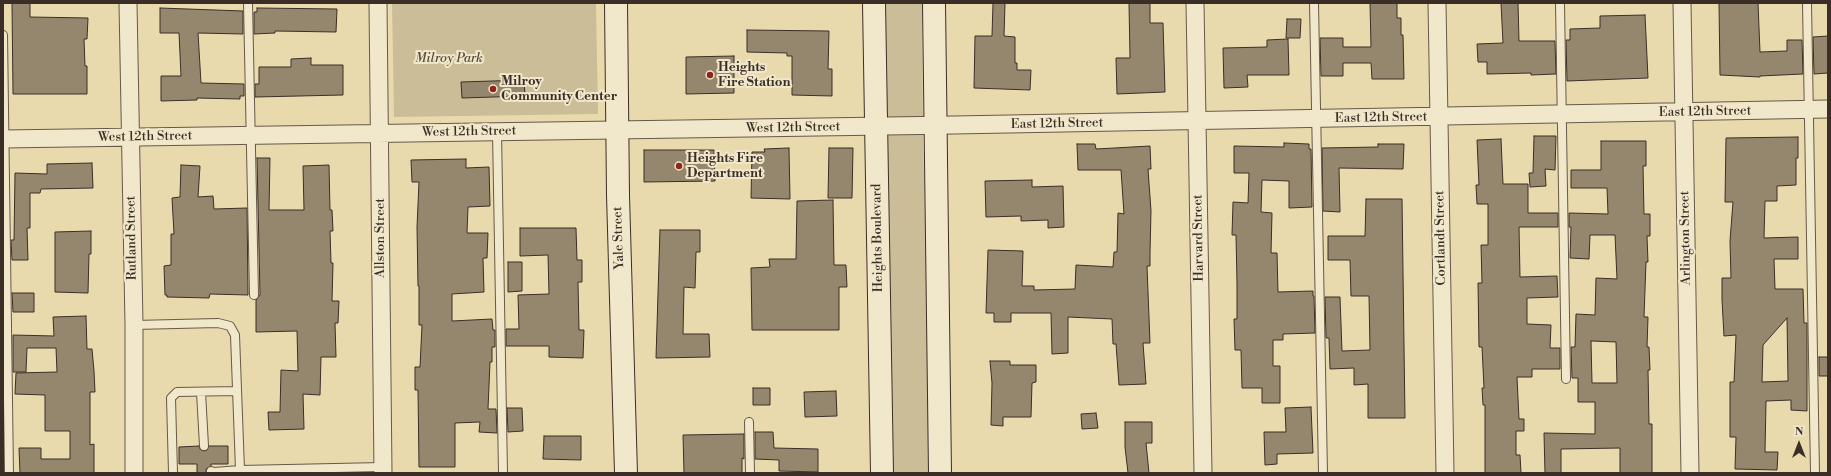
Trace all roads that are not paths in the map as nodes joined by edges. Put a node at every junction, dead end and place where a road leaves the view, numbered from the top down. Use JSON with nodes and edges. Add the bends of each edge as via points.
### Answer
{"nodes":[{"id":1,"x":128,"y":3,"type":"edge"},
{"id":2,"x":248,"y":3,"type":"edge"},
{"id":3,"x":378,"y":3,"type":"edge"},
{"id":4,"x":616,"y":3,"type":"edge"},
{"id":5,"x":874,"y":3,"type":"edge"},
{"id":6,"x":934,"y":3,"type":"edge"},
{"id":7,"x":1195,"y":3,"type":"edge"},
{"id":8,"x":1314,"y":3,"type":"edge"},
{"id":9,"x":1436,"y":3,"type":"edge"},
{"id":10,"x":1560,"y":3,"type":"edge"},
{"id":11,"x":1682,"y":3,"type":"edge"},
{"id":12,"x":1807,"y":3,"type":"edge"},
{"id":13,"x":3,"y":35,"type":"edge"},
{"id":14,"x":1808,"y":109,"type":"junction"},
{"id":15,"x":1828,"y":109,"type":"edge"},
{"id":16,"x":1684,"y":112,"type":"junction"},
{"id":17,"x":1562,"y":114,"type":"junction"},
{"id":18,"x":1439,"y":117,"type":"junction"},
{"id":19,"x":1316,"y":119,"type":"junction"},
{"id":20,"x":1196,"y":121,"type":"junction"},
{"id":21,"x":877,"y":126,"type":"junction"},
{"id":22,"x":935,"y":126,"type":"junction"},
{"id":23,"x":617,"y":129,"type":"junction"},
{"id":24,"x":497,"y":132,"type":"junction"},
{"id":25,"x":380,"y":134,"type":"junction"},
{"id":26,"x":251,"y":136,"type":"junction"},
{"id":27,"x":130,"y":137,"type":"junction"},
{"id":28,"x":4,"y":139,"type":"edge"},
{"id":29,"x":254,"y":295,"type":"dead end"},
{"id":30,"x":134,"y":325,"type":"junction"},
{"id":31,"x":1566,"y":379,"type":"dead end"},
{"id":32,"x":237,"y":391,"type":"junction"},
{"id":33,"x":201,"y":392,"type":"junction"},
{"id":34,"x":749,"y":422,"type":"dead end"},
{"id":35,"x":204,"y":446,"type":"dead end"},
{"id":36,"x":240,"y":470,"type":"junction"},
{"id":37,"x":383,"y":470,"type":"edge"},
{"id":38,"x":211,"y":471,"type":"dead end"},
{"id":39,"x":314,"y":471,"type":"edge"},
{"id":40,"x":10,"y":473,"type":"edge"},
{"id":41,"x":134,"y":473,"type":"edge"},
{"id":42,"x":173,"y":473,"type":"edge"},
{"id":43,"x":503,"y":473,"type":"edge"},
{"id":44,"x":626,"y":473,"type":"edge"},
{"id":45,"x":750,"y":473,"type":"edge"},
{"id":46,"x":882,"y":473,"type":"edge"},
{"id":47,"x":940,"y":473,"type":"edge"},
{"id":48,"x":1203,"y":473,"type":"edge"},
{"id":49,"x":1323,"y":473,"type":"edge"},
{"id":50,"x":1445,"y":473,"type":"edge"},
{"id":51,"x":1690,"y":473,"type":"edge"},
{"id":52,"x":1815,"y":473,"type":"edge"}],
"edges":[{"from":1,"to":27,"type":"street","name":"Rutland Street"},
{"from":2,"to":26,"type":"lane"},
{"from":3,"to":25,"type":"street","name":"Allston Street"},
{"from":4,"to":23,"type":"main road","name":"Yale Street"},
{"from":5,"to":21,"type":"main road","name":"Heights Boulevard"},
{"from":6,"to":22,"type":"main road"},
{"from":7,"to":20,"type":"street","name":"Harvard Street"},
{"from":8,"to":19,"type":"lane"},
{"from":9,"to":18,"type":"street","name":"Cortlandt Street"},
{"from":10,"to":17,"type":"lane"},
{"from":11,"to":16,"type":"street","name":"Arlington Street"},
{"from":12,"to":14,"type":"lane"},
{"from":13,"to":28,"type":"lane"},
{"from":14,"to":15,"type":"street","name":"East 12th Street"},
{"from":14,"to":16,"type":"street","name":"East 12th Street"},
{"from":14,"to":52,"type":"lane"},
{"from":16,"to":17,"type":"street","name":"East 12th Street"},
{"from":16,"to":51,"type":"street","name":"Arlington Street"},
{"from":17,"to":18,"type":"street","name":"East 12th Street"},
{"from":17,"to":31,"type":"lane"},
{"from":18,"to":19,"type":"street","name":"East 12th Street"},
{"from":18,"to":50,"type":"street","name":"Cortlandt Street"},
{"from":19,"to":20,"type":"street","name":"East 12th Street"},
{"from":19,"to":49,"type":"lane"},
{"from":20,"to":22,"type":"street","name":"East 12th Street"},
{"from":20,"to":48,"type":"street","name":"Harvard Street"},
{"from":21,"to":22,"type":"street","name":"West 12th Street"},
{"from":21,"to":23,"type":"street","name":"West 12th Street"},
{"from":21,"to":46,"type":"main road","name":"Heights Boulevard"},
{"from":22,"to":47,"type":"main road"},
{"from":23,"to":24,"type":"street","name":"West 12th Street"},
{"from":23,"to":44,"type":"main road","name":"Yale Street"},
{"from":24,"to":25,"type":"street","name":"West 12th Street"},
{"from":24,"to":43,"type":"lane"},
{"from":25,"to":26,"type":"street","name":"West 12th Street"},
{"from":25,"to":37,"type":"street","name":"Allston Street"},
{"from":26,"to":27,"type":"street","name":"West 12th Street"},
{"from":26,"to":29,"type":"lane"},
{"from":27,"to":28,"type":"street","name":"West 12th Street"},
{"from":27,"to":30,"type":"street","name":"Rutland Street"},
{"from":28,"to":40,"type":"lane"},
{"from":30,"to":32,"type":"lane","via":[[218,323],[230,326],[235,335]]},
{"from":30,"to":41,"type":"street","name":"Rutland Street"},
{"from":32,"to":33,"type":"lane"},
{"from":32,"to":36,"type":"lane"},
{"from":33,"to":35,"type":"lane"},
{"from":33,"to":42,"type":"lane","via":[[177,392],[171,398]]},
{"from":34,"to":45,"type":"lane"},
{"from":36,"to":38,"type":"lane"},
{"from":36,"to":39,"type":"lane"},
{"from":37,"to":39,"type":"lane"}]}
